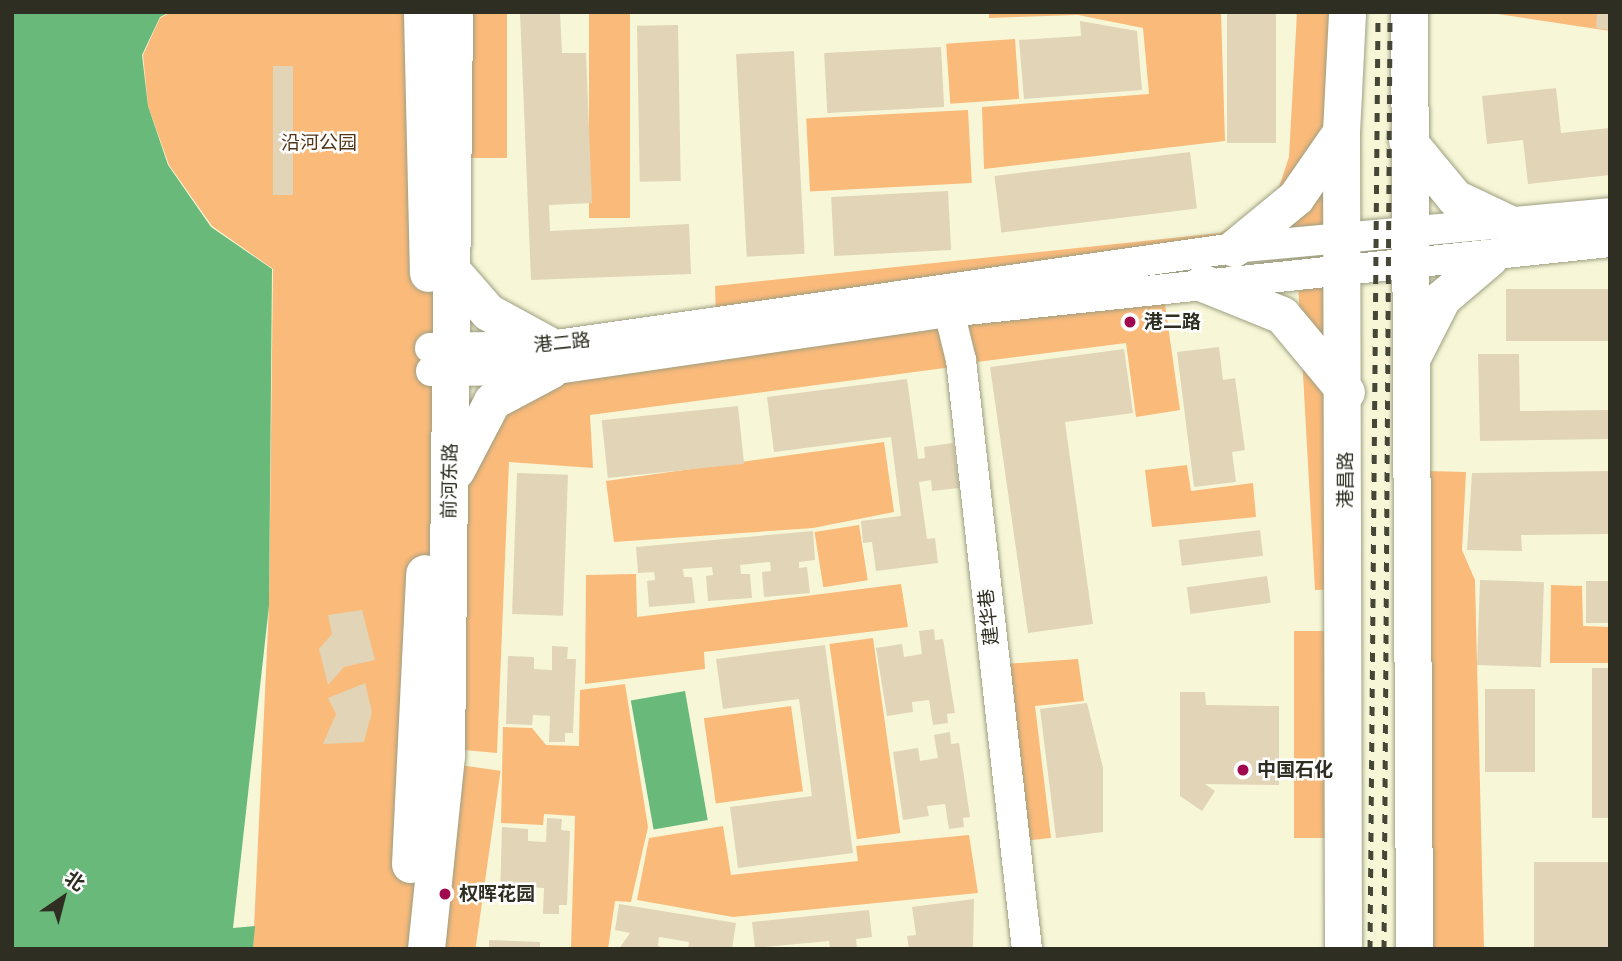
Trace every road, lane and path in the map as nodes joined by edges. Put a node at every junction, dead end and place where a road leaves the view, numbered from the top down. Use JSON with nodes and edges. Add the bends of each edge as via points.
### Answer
{"nodes":[{"id":1,"x":422,"y":12,"type":"edge"},
{"id":2,"x":454,"y":12,"type":"edge"},
{"id":3,"x":1347,"y":12,"type":"edge"},
{"id":4,"x":1409,"y":12,"type":"edge"},
{"id":5,"x":1340,"y":132,"type":"junction"},
{"id":6,"x":1407,"y":140,"type":"junction"},
{"id":7,"x":1610,"y":213,"type":"edge"},
{"id":8,"x":1512,"y":225,"type":"junction"},
{"id":9,"x":1610,"y":242,"type":"edge"},
{"id":10,"x":1234,"y":248,"type":"junction"},
{"id":11,"x":1409,"y":249,"type":"junction"},
{"id":12,"x":1341,"y":256,"type":"junction"},
{"id":13,"x":1489,"y":258,"type":"junction"},
{"id":14,"x":453,"y":272,"type":"junction"},
{"id":15,"x":1203,"y":283,"type":"junction"},
{"id":16,"x":946,"y":300,"type":"junction"},
{"id":17,"x":550,"y":358,"type":"junction"},
{"id":18,"x":441,"y":360,"type":"junction"},
{"id":19,"x":1411,"y":360,"type":"junction"},
{"id":20,"x":1346,"y":392,"type":"junction"},
{"id":21,"x":450,"y":484,"type":"junction"},
{"id":22,"x":402,"y":949,"type":"edge"},
{"id":23,"x":426,"y":949,"type":"edge"},
{"id":24,"x":1027,"y":949,"type":"edge"},
{"id":25,"x":1343,"y":949,"type":"edge"},
{"id":26,"x":1413,"y":949,"type":"edge"}],
"edges":[{"from":1,"to":18,"type":"main road","name":"前河东路"},
{"from":2,"to":14,"type":"main road","name":"前河东路"},
{"from":3,"to":5,"type":"main road","name":"港昌路"},
{"from":4,"to":6,"type":"main road"},
{"from":5,"to":10,"type":"main road","via":[[1288,206]]},
{"from":5,"to":12,"type":"main road","name":"港昌路"},
{"from":6,"to":8,"type":"main road","via":[[1455,198]]},
{"from":6,"to":11,"type":"main road"},
{"from":7,"to":8,"type":"street","name":"港二路"},
{"from":8,"to":11,"type":"street","name":"港二路"},
{"from":9,"to":13,"type":"street","name":"港二路"},
{"from":10,"to":12,"type":"street","name":"港二路"},
{"from":10,"to":16,"type":"street","name":"港二路"},
{"from":11,"to":12,"type":"street","name":"港二路"},
{"from":11,"to":13,"type":"street","name":"港二路"},
{"from":11,"to":19,"type":"main road"},
{"from":12,"to":15,"type":"street","name":"港二路"},
{"from":12,"to":20,"type":"main road","name":"港昌路"},
{"from":13,"to":19,"type":"main road","via":[[1442,298]]},
{"from":14,"to":17,"type":"main road","via":[[488,312]]},
{"from":14,"to":18,"type":"main road","name":"前河东路"},
{"from":15,"to":16,"type":"street","name":"港二路"},
{"from":15,"to":20,"type":"main road","via":[[1282,315]]},
{"from":16,"to":17,"type":"street","name":"港二路"},
{"from":16,"to":24,"type":"street","name":"建华巷","via":[[961,360]]},
{"from":17,"to":18,"type":"street","name":"港二路"},
{"from":17,"to":21,"type":"main road","via":[[492,401]]},
{"from":18,"to":21,"type":"main road","name":"前河东路"},
{"from":18,"to":22,"type":"main road","name":"前河东路","via":[[417,793]]},
{"from":19,"to":26,"type":"main road"},
{"from":20,"to":25,"type":"main road","name":"港昌路"},
{"from":21,"to":23,"type":"main road","name":"前河东路","via":[[446,756]]}]}
